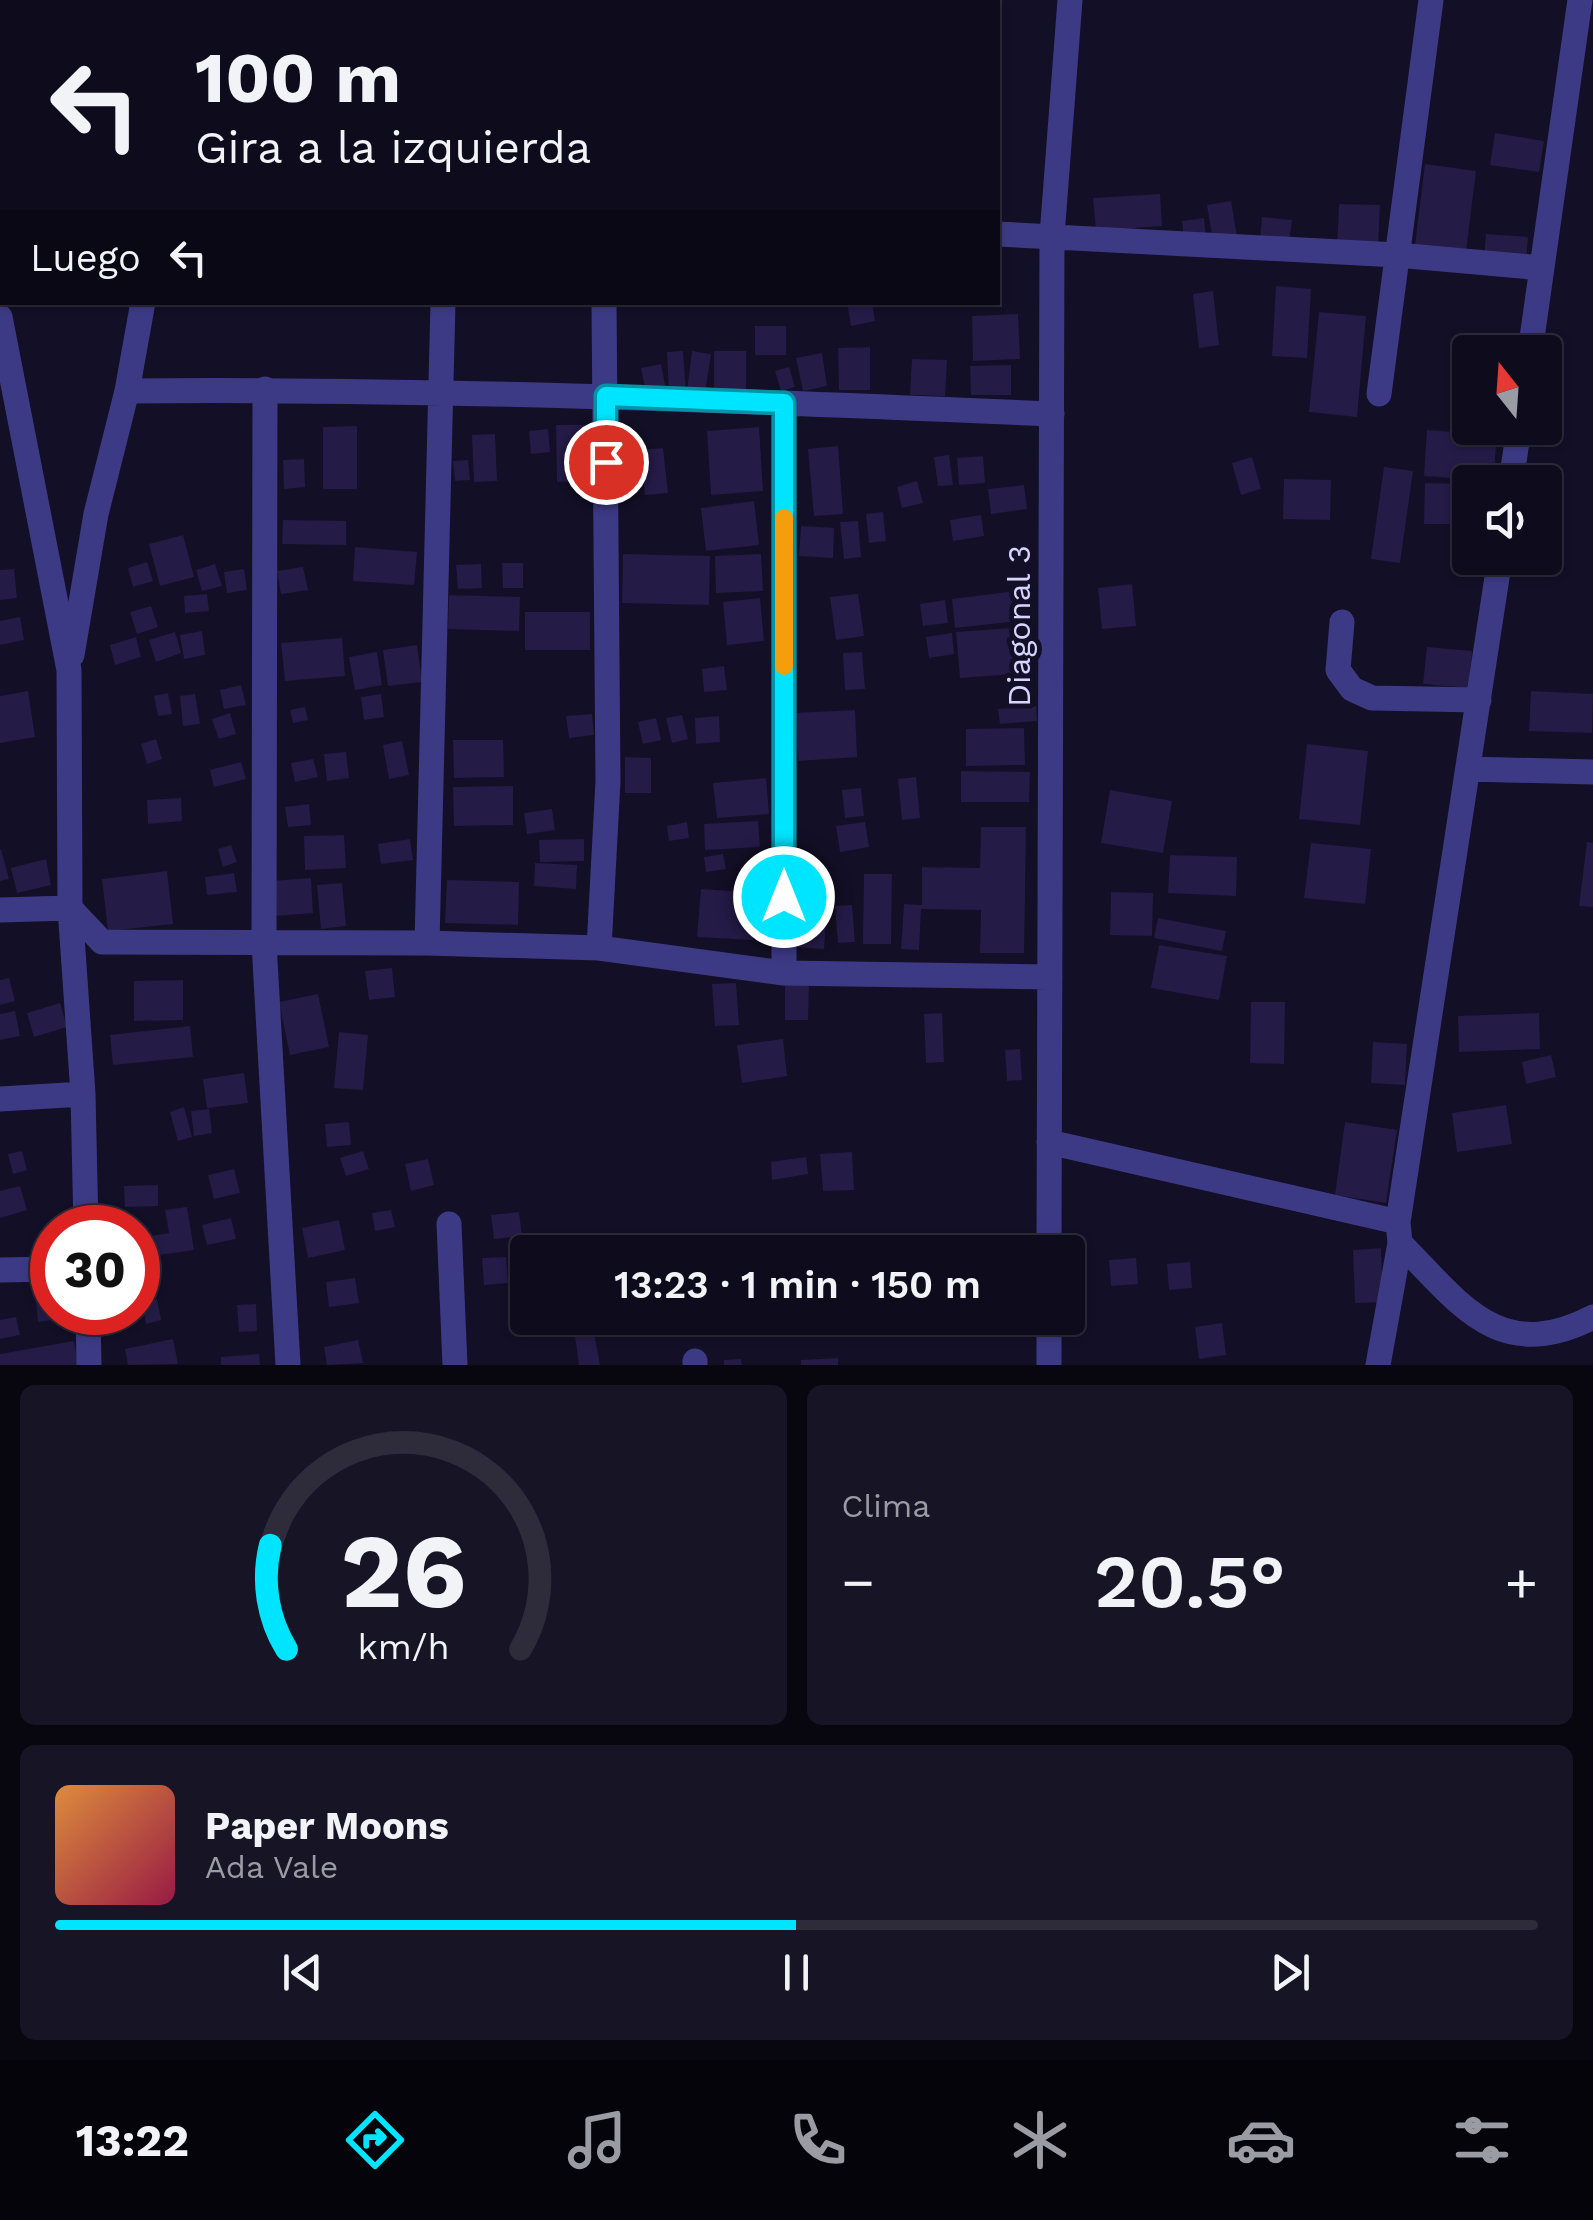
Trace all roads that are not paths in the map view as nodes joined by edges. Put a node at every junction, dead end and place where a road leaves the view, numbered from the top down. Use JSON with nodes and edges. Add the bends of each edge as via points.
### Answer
{"nodes":[{"id":1,"x":1070,"y":0,"type":"edge"},
{"id":2,"x":1431,"y":0,"type":"edge"},
{"id":3,"x":1580,"y":0,"type":"edge"},
{"id":4,"x":1000,"y":234,"type":"edge"},
{"id":5,"x":1052,"y":236,"type":"junction"},
{"id":6,"x":1397,"y":254,"type":"junction"},
{"id":7,"x":1542,"y":268,"type":"junction"},
{"id":8,"x":143,"y":305,"type":"edge"},
{"id":9,"x":443,"y":305,"type":"edge"},
{"id":10,"x":604,"y":305,"type":"edge"},
{"id":11,"x":0,"y":318,"type":"edge"},
{"id":12,"x":1532,"y":335,"type":"edge"},
{"id":13,"x":127,"y":390,"type":"junction"},
{"id":14,"x":265,"y":390,"type":"junction"},
{"id":15,"x":440,"y":393,"type":"junction"},
{"id":16,"x":1378,"y":394,"type":"dead end"},
{"id":17,"x":606,"y":396,"type":"junction"},
{"id":18,"x":784,"y":403,"type":"junction"},
{"id":19,"x":1052,"y":414,"type":"junction"},
{"id":20,"x":10,"y":420,"type":"edge"},
{"id":21,"x":1498,"y":575,"type":"edge"},
{"id":22,"x":1342,"y":622,"type":"dead end"},
{"id":23,"x":69,"y":670,"type":"junction"},
{"id":24,"x":1480,"y":700,"type":"junction"},
{"id":25,"x":1470,"y":769,"type":"junction"},
{"id":26,"x":1593,"y":772,"type":"edge"},
{"id":27,"x":70,"y":908,"type":"junction"},
{"id":28,"x":0,"y":910,"type":"edge"},
{"id":29,"x":264,"y":942,"type":"junction"},
{"id":30,"x":426,"y":943,"type":"junction"},
{"id":31,"x":599,"y":948,"type":"junction"},
{"id":32,"x":784,"y":973,"type":"junction"},
{"id":33,"x":1050,"y":977,"type":"junction"},
{"id":34,"x":83,"y":1094,"type":"junction"},
{"id":35,"x":0,"y":1099,"type":"edge"},
{"id":36,"x":1049,"y":1142,"type":"junction"},
{"id":37,"x":85,"y":1205,"type":"edge"},
{"id":38,"x":449,"y":1224,"type":"dead end"},
{"id":39,"x":1399,"y":1232,"type":"junction"},
{"id":40,"x":1049,"y":1235,"type":"edge"},
{"id":41,"x":30,"y":1269,"type":"edge"},
{"id":42,"x":0,"y":1270,"type":"edge"},
{"id":43,"x":1588,"y":1327,"type":"edge"},
{"id":44,"x":88,"y":1335,"type":"edge"},
{"id":45,"x":1049,"y":1335,"type":"edge"},
{"id":46,"x":89,"y":1365,"type":"edge"},
{"id":47,"x":288,"y":1365,"type":"edge"},
{"id":48,"x":456,"y":1365,"type":"edge"},
{"id":49,"x":1049,"y":1365,"type":"edge"},
{"id":50,"x":1378,"y":1365,"type":"edge"}],
"edges":[{"from":1,"to":5,"type":"street","name":"Diagonal 3"},
{"from":2,"to":6,"type":"street"},
{"from":3,"to":7,"type":"street"},
{"from":4,"to":5,"type":"street"},
{"from":5,"to":6,"type":"street"},
{"from":5,"to":19,"type":"street","name":"Diagonal 3"},
{"from":6,"to":7,"type":"street"},
{"from":6,"to":16,"type":"street"},
{"from":7,"to":12,"type":"street"},
{"from":8,"to":13,"type":"street"},
{"from":9,"to":15,"type":"street"},
{"from":10,"to":17,"type":"street"},
{"from":11,"to":20,"type":"street"},
{"from":13,"to":14,"type":"street"},
{"from":13,"to":23,"type":"street","via":[[96,514]]},
{"from":14,"to":15,"type":"street"},
{"from":14,"to":29,"type":"street"},
{"from":15,"to":17,"type":"street"},
{"from":15,"to":30,"type":"street"},
{"from":17,"to":18,"type":"street"},
{"from":17,"to":31,"type":"street","via":[[608,781]]},
{"from":18,"to":19,"type":"street"},
{"from":18,"to":32,"type":"street"},
{"from":19,"to":33,"type":"street","name":"Diagonal 3"},
{"from":20,"to":23,"type":"street"},
{"from":21,"to":24,"type":"street"},
{"from":22,"to":24,"type":"street","via":[[1338,670],[1352,689],[1372,698]]},
{"from":23,"to":27,"type":"street"},
{"from":24,"to":25,"type":"street"},
{"from":25,"to":26,"type":"street"},
{"from":25,"to":39,"type":"street"},
{"from":27,"to":28,"type":"street"},
{"from":27,"to":29,"type":"street","via":[[102,942]]},
{"from":27,"to":34,"type":"street"},
{"from":29,"to":30,"type":"street"},
{"from":29,"to":47,"type":"street"},
{"from":30,"to":31,"type":"street"},
{"from":31,"to":32,"type":"street"},
{"from":32,"to":33,"type":"street"},
{"from":33,"to":36,"type":"street","name":"Diagonal 3"},
{"from":34,"to":35,"type":"street"},
{"from":34,"to":37,"type":"street"},
{"from":36,"to":39,"type":"street"},
{"from":36,"to":40,"type":"street","name":"Diagonal 3"},
{"from":38,"to":48,"type":"street"},
{"from":39,"to":43,"type":"street","via":[[1473,1318],[1511,1338]]},
{"from":39,"to":50,"type":"street"},
{"from":41,"to":42,"type":"street"},
{"from":44,"to":46,"type":"street"},
{"from":45,"to":49,"type":"street"}]}
